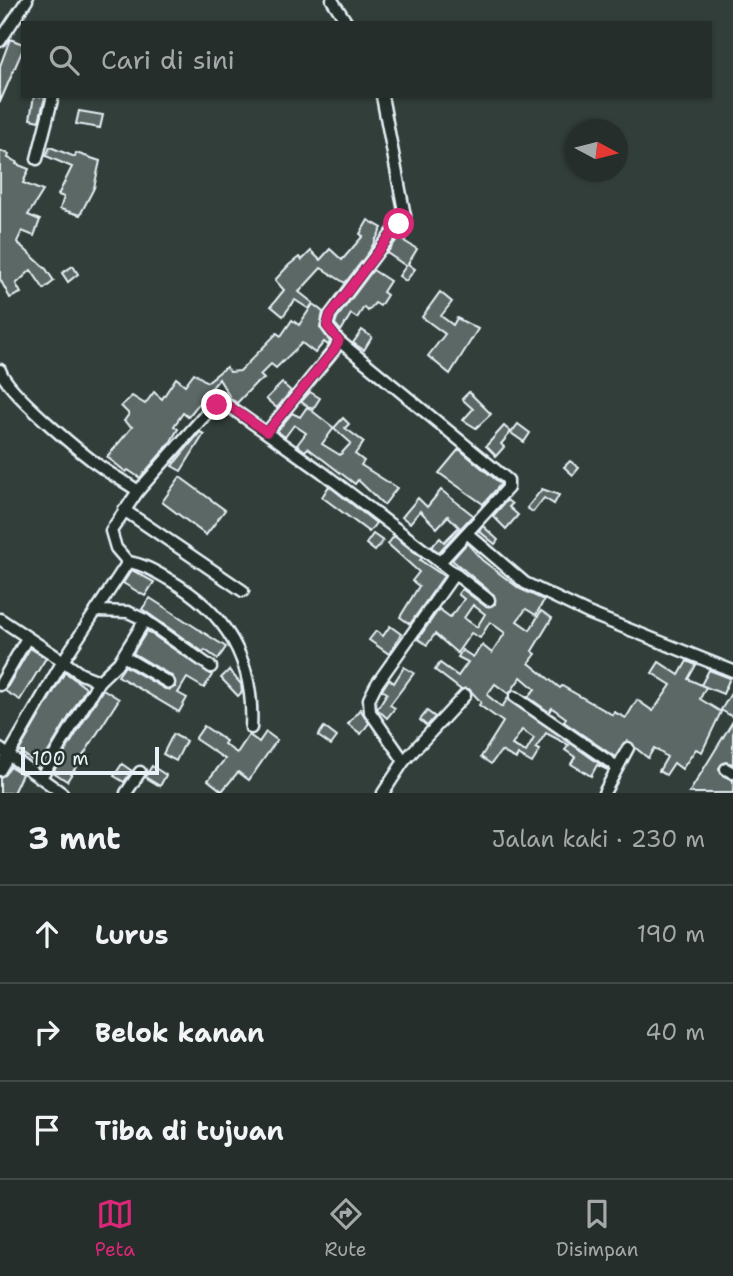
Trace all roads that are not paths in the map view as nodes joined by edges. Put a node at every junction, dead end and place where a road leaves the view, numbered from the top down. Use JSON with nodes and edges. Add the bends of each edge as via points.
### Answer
{"nodes":[{"id":1,"x":332,"y":0,"type":"edge"},
{"id":2,"x":25,"y":3,"type":"edge"},
{"id":3,"x":23,"y":21,"type":"edge"},
{"id":4,"x":345,"y":21,"type":"edge"},
{"id":5,"x":0,"y":41,"type":"edge"},
{"id":6,"x":52,"y":98,"type":"edge"},
{"id":7,"x":382,"y":98,"type":"edge"},
{"id":8,"x":37,"y":159,"type":"dead end"},
{"id":9,"x":339,"y":341,"type":"junction"},
{"id":10,"x":0,"y":370,"type":"edge"},
{"id":11,"x":267,"y":432,"type":"junction"},
{"id":12,"x":138,"y":491,"type":"junction"},
{"id":13,"x":124,"y":510,"type":"junction"},
{"id":14,"x":468,"y":534,"type":"junction"},
{"id":15,"x":128,"y":562,"type":"junction"},
{"id":16,"x":440,"y":562,"type":"junction"},
{"id":17,"x":455,"y":573,"type":"junction"},
{"id":18,"x":243,"y":591,"type":"dead end"},
{"id":19,"x":489,"y":600,"type":"dead end"},
{"id":20,"x":98,"y":611,"type":"junction"},
{"id":21,"x":0,"y":619,"type":"edge"},
{"id":22,"x":145,"y":620,"type":"junction"},
{"id":23,"x":27,"y":638,"type":"junction"},
{"id":24,"x":123,"y":656,"type":"junction"},
{"id":25,"x":63,"y":662,"type":"junction"},
{"id":26,"x":211,"y":667,"type":"dead end"},
{"id":27,"x":733,"y":671,"type":"edge"},
{"id":28,"x":99,"y":681,"type":"junction"},
{"id":29,"x":169,"y":683,"type":"dead end"},
{"id":30,"x":0,"y":685,"type":"edge"},
{"id":31,"x":465,"y":695,"type":"dead end"},
{"id":32,"x":514,"y":697,"type":"dead end"},
{"id":33,"x":251,"y":728,"type":"dead end"},
{"id":34,"x":628,"y":748,"type":"dead end"},
{"id":35,"x":4,"y":752,"type":"edge"},
{"id":36,"x":404,"y":761,"type":"junction"},
{"id":37,"x":617,"y":767,"type":"junction"},
{"id":38,"x":0,"y":770,"type":"edge"},
{"id":39,"x":140,"y":772,"type":"dead end"},
{"id":40,"x":42,"y":776,"type":"junction"},
{"id":41,"x":62,"y":793,"type":"edge"},
{"id":42,"x":127,"y":793,"type":"edge"},
{"id":43,"x":383,"y":793,"type":"edge"},
{"id":44,"x":604,"y":793,"type":"edge"}],
"edges":[{"from":1,"to":4,"type":"street"},
{"from":2,"to":3,"type":"street"},
{"from":2,"to":5,"type":"street"},
{"from":6,"to":8,"type":"street"},
{"from":7,"to":9,"type":"street","via":[[405,216],[330,315],[327,326]]},
{"from":9,"to":11,"type":"street"},
{"from":9,"to":14,"type":"street","via":[[506,477],[508,488]]},
{"from":10,"to":12,"type":"street","via":[[6,382],[67,438]]},
{"from":11,"to":12,"type":"street","via":[[227,405],[213,406]]},
{"from":11,"to":16,"type":"street"},
{"from":12,"to":13,"type":"street"},
{"from":13,"to":15,"type":"street","via":[[111,537]]},
{"from":13,"to":18,"type":"street"},
{"from":14,"to":16,"type":"street"},
{"from":14,"to":27,"type":"street","via":[[525,583]]},
{"from":15,"to":20,"type":"street"},
{"from":15,"to":33,"type":"street","via":[[188,590],[213,610],[244,665]]},
{"from":16,"to":17,"type":"street"},
{"from":17,"to":19,"type":"street"},
{"from":17,"to":36,"type":"street","via":[[369,699],[370,712]]},
{"from":20,"to":22,"type":"street","via":[[128,612]]},
{"from":20,"to":25,"type":"street"},
{"from":21,"to":23,"type":"street"},
{"from":22,"to":24,"type":"street"},
{"from":22,"to":26,"type":"street"},
{"from":23,"to":25,"type":"street"},
{"from":23,"to":30,"type":"street"},
{"from":24,"to":28,"type":"street"},
{"from":24,"to":29,"type":"street"},
{"from":25,"to":28,"type":"street"},
{"from":25,"to":35,"type":"street"},
{"from":28,"to":40,"type":"street"},
{"from":31,"to":36,"type":"street"},
{"from":32,"to":37,"type":"street"},
{"from":34,"to":37,"type":"street"},
{"from":35,"to":38,"type":"street"},
{"from":35,"to":40,"type":"street"},
{"from":36,"to":43,"type":"street"},
{"from":37,"to":44,"type":"street"},
{"from":39,"to":42,"type":"street"},
{"from":40,"to":41,"type":"street"}]}
